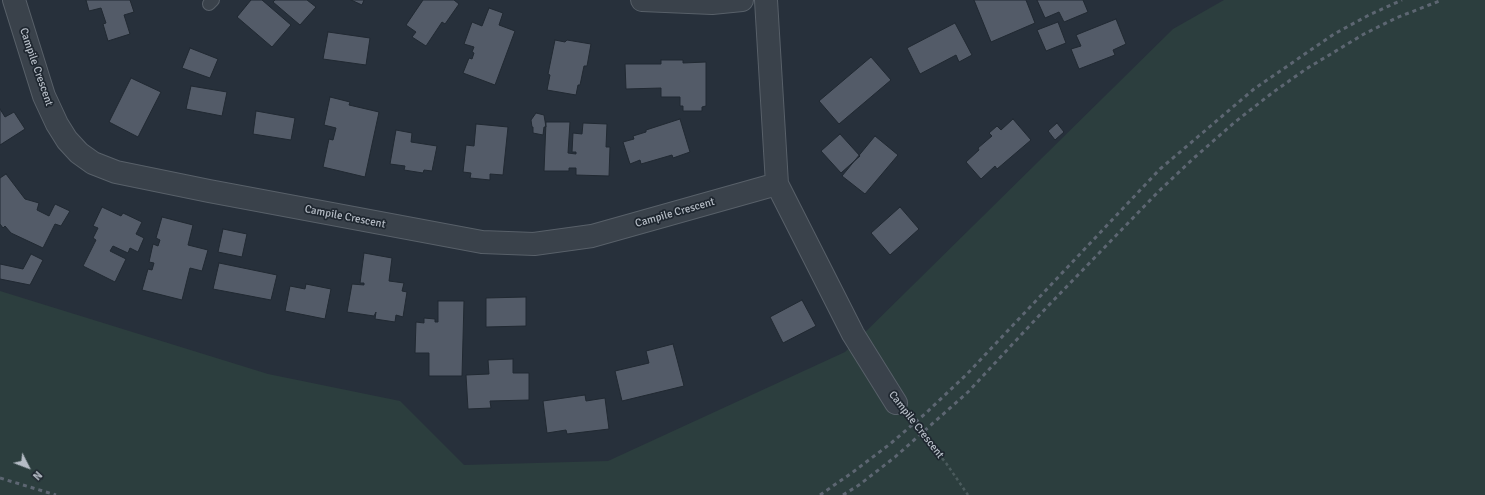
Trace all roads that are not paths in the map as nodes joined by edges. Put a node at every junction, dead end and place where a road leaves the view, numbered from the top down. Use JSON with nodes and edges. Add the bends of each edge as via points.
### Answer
{"nodes":[{"id":1,"x":14,"y":0,"type":"edge"},
{"id":2,"x":642,"y":0,"type":"edge"},
{"id":3,"x":742,"y":0,"type":"edge"},
{"id":4,"x":766,"y":0,"type":"edge"},
{"id":5,"x":777,"y":184,"type":"junction"},
{"id":6,"x":896,"y":403,"type":"road end"}],
"edges":[{"from":1,"to":5,"type":"street","name":"Campile Crescent","via":[[44,96],[57,124],[67,140],[80,153],[116,172],[209,192],[482,242],[534,244],[592,236]]},
{"from":2,"to":3,"type":"street","via":[[712,3]]},
{"from":4,"to":5,"type":"street","name":"Campile Crescent"},
{"from":5,"to":6,"type":"street","name":"Campile Crescent","via":[[853,334]]}]}
